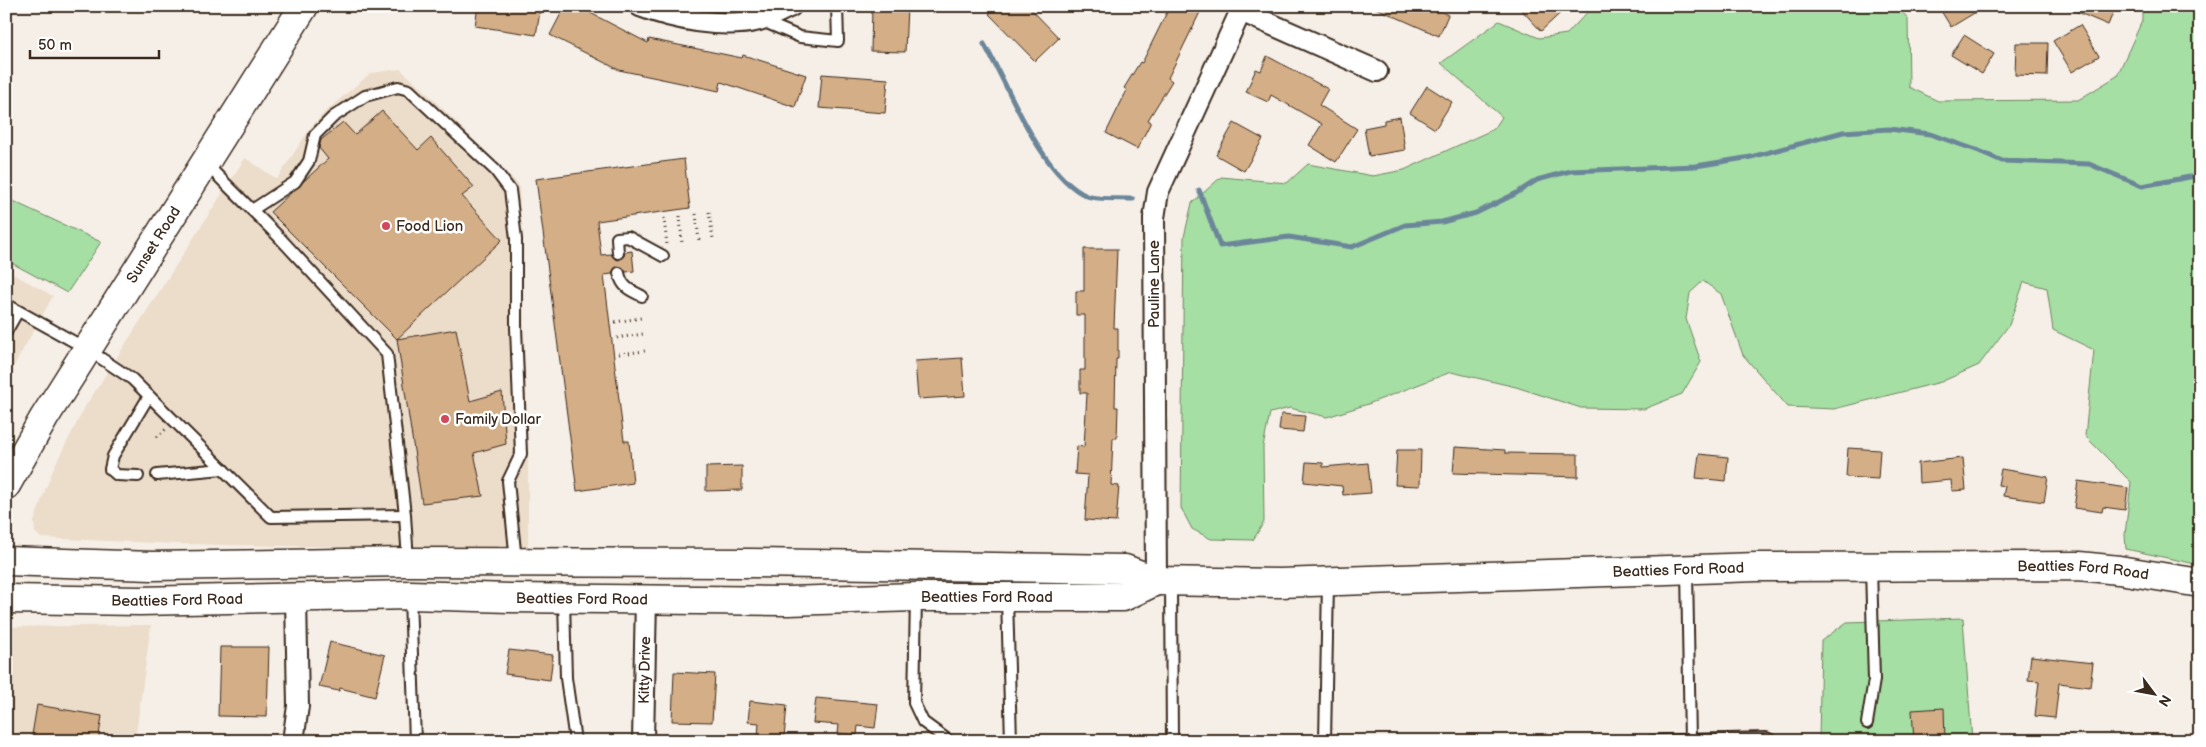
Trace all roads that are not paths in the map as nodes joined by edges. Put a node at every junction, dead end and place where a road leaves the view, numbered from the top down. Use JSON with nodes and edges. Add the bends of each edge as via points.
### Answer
{"nodes":[{"id":1,"x":304,"y":6,"type":"edge"},
{"id":2,"x":640,"y":6,"type":"edge"},
{"id":3,"x":791,"y":6,"type":"edge"},
{"id":4,"x":836,"y":6,"type":"edge"},
{"id":5,"x":1242,"y":9,"type":"edge"},
{"id":6,"x":758,"y":20,"type":"junction"},
{"id":7,"x":1377,"y":71,"type":"dead end"},
{"id":8,"x":206,"y":163,"type":"junction"},
{"id":9,"x":252,"y":210,"type":"junction"},
{"id":10,"x":618,"y":253,"type":"dead end"},
{"id":11,"x":665,"y":254,"type":"road end"},
{"id":12,"x":619,"y":273,"type":"dead end"},
{"id":13,"x":642,"y":296,"type":"dead end"},
{"id":14,"x":6,"y":304,"type":"edge"},
{"id":15,"x":18,"y":311,"type":"junction"},
{"id":16,"x":6,"y":332,"type":"edge"},
{"id":17,"x":87,"y":349,"type":"junction"},
{"id":18,"x":150,"y":396,"type":"junction"},
{"id":19,"x":223,"y":469,"type":"junction"},
{"id":20,"x":157,"y":475,"type":"dead end"},
{"id":21,"x":138,"y":476,"type":"dead end"},
{"id":22,"x":6,"y":485,"type":"edge"},
{"id":23,"x":405,"y":515,"type":"junction"},
{"id":24,"x":6,"y":561,"type":"edge"},
{"id":25,"x":408,"y":562,"type":"junction"},
{"id":26,"x":516,"y":562,"type":"junction"},
{"id":27,"x":1871,"y":566,"type":"junction"},
{"id":28,"x":1687,"y":570,"type":"junction"},
{"id":29,"x":1163,"y":582,"type":"junction"},
{"id":30,"x":1328,"y":582,"type":"junction"},
{"id":31,"x":2200,"y":583,"type":"edge"},
{"id":32,"x":410,"y":595,"type":"junction"},
{"id":33,"x":916,"y":597,"type":"junction"},
{"id":34,"x":1007,"y":597,"type":"junction"},
{"id":35,"x":296,"y":598,"type":"junction"},
{"id":36,"x":6,"y":599,"type":"edge"},
{"id":37,"x":564,"y":599,"type":"junction"},
{"id":38,"x":646,"y":599,"type":"junction"},
{"id":39,"x":1867,"y":723,"type":"dead end"},
{"id":40,"x":293,"y":741,"type":"edge"},
{"id":41,"x":415,"y":741,"type":"edge"},
{"id":42,"x":576,"y":741,"type":"edge"},
{"id":43,"x":643,"y":741,"type":"edge"},
{"id":44,"x":949,"y":741,"type":"edge"},
{"id":45,"x":1011,"y":741,"type":"edge"},
{"id":46,"x":1172,"y":741,"type":"edge"},
{"id":47,"x":1326,"y":741,"type":"edge"},
{"id":48,"x":1651,"y":741,"type":"edge"},
{"id":49,"x":1690,"y":741,"type":"edge"},
{"id":50,"x":1773,"y":741,"type":"edge"}],
"edges":[{"from":1,"to":8,"type":"main road","name":"Sunset Road"},
{"from":2,"to":6,"type":"street","via":[[694,21]]},
{"from":3,"to":6,"type":"street"},
{"from":4,"to":6,"type":"lane","via":[[838,41],[800,37]]},
{"from":5,"to":7,"type":"street"},
{"from":5,"to":29,"type":"street","name":"Pauline Lane","via":[[1158,192],[1154,218]]},
{"from":8,"to":9,"type":"lane"},
{"from":8,"to":17,"type":"main road","name":"Sunset Road"},
{"from":9,"to":23,"type":"lane","via":[[387,354]]},
{"from":9,"to":26,"type":"lane","via":[[295,182],[309,161],[315,135],[333,117],[365,96],[398,87],[409,90],[495,170],[510,190],[516,239],[521,454],[508,481]]},
{"from":10,"to":11,"type":"lane","via":[[617,238],[628,237]]},
{"from":12,"to":13,"type":"lane","via":[[628,290]]},
{"from":14,"to":15,"type":"lane"},
{"from":15,"to":16,"type":"lane"},
{"from":15,"to":17,"type":"lane"},
{"from":17,"to":18,"type":"lane","via":[[121,370]]},
{"from":17,"to":22,"type":"main road","name":"Sunset Road"},
{"from":18,"to":19,"type":"lane"},
{"from":18,"to":21,"type":"lane","via":[[113,456],[110,469],[117,475]]},
{"from":19,"to":20,"type":"lane"},
{"from":19,"to":23,"type":"lane","via":[[271,516]]},
{"from":23,"to":25,"type":"lane"},
{"from":24,"to":25,"type":"main road","name":"Beatties Ford Road","via":[[152,566]]},
{"from":25,"to":26,"type":"main road","name":"Beatties Ford Road"},
{"from":26,"to":29,"type":"main road","name":"Beatties Ford Road","via":[[1125,569]]},
{"from":27,"to":28,"type":"main road","name":"Beatties Ford Road"},
{"from":27,"to":31,"type":"main road","name":"Beatties Ford Road","via":[[2079,566]]},
{"from":27,"to":39,"type":"lane","via":[[1874,680]]},
{"from":28,"to":30,"type":"main road","name":"Beatties Ford Road"},
{"from":28,"to":49,"type":"lane"},
{"from":29,"to":30,"type":"main road","name":"Beatties Ford Road"},
{"from":29,"to":34,"type":"main road","name":"Beatties Ford Road","via":[[1123,597]]},
{"from":29,"to":46,"type":"lane"},
{"from":30,"to":47,"type":"lane"},
{"from":32,"to":35,"type":"main road","name":"Beatties Ford Road"},
{"from":32,"to":37,"type":"main road","name":"Beatties Ford Road"},
{"from":32,"to":41,"type":"lane"},
{"from":33,"to":34,"type":"main road","name":"Beatties Ford Road"},
{"from":33,"to":38,"type":"main road","name":"Beatties Ford Road","via":[[788,601]]},
{"from":33,"to":44,"type":"lane","via":[[914,703],[922,722]]},
{"from":34,"to":45,"type":"lane"},
{"from":35,"to":36,"type":"main road","name":"Beatties Ford Road","via":[[140,602]]},
{"from":35,"to":40,"type":"street","via":[[298,706]]},
{"from":37,"to":38,"type":"main road","name":"Beatties Ford Road"},
{"from":37,"to":42,"type":"lane","via":[[566,678]]},
{"from":38,"to":43,"type":"street","name":"Kitty Drive"},
{"from":48,"to":49,"type":"lane"},
{"from":49,"to":50,"type":"lane","via":[[1766,738]]}]}
